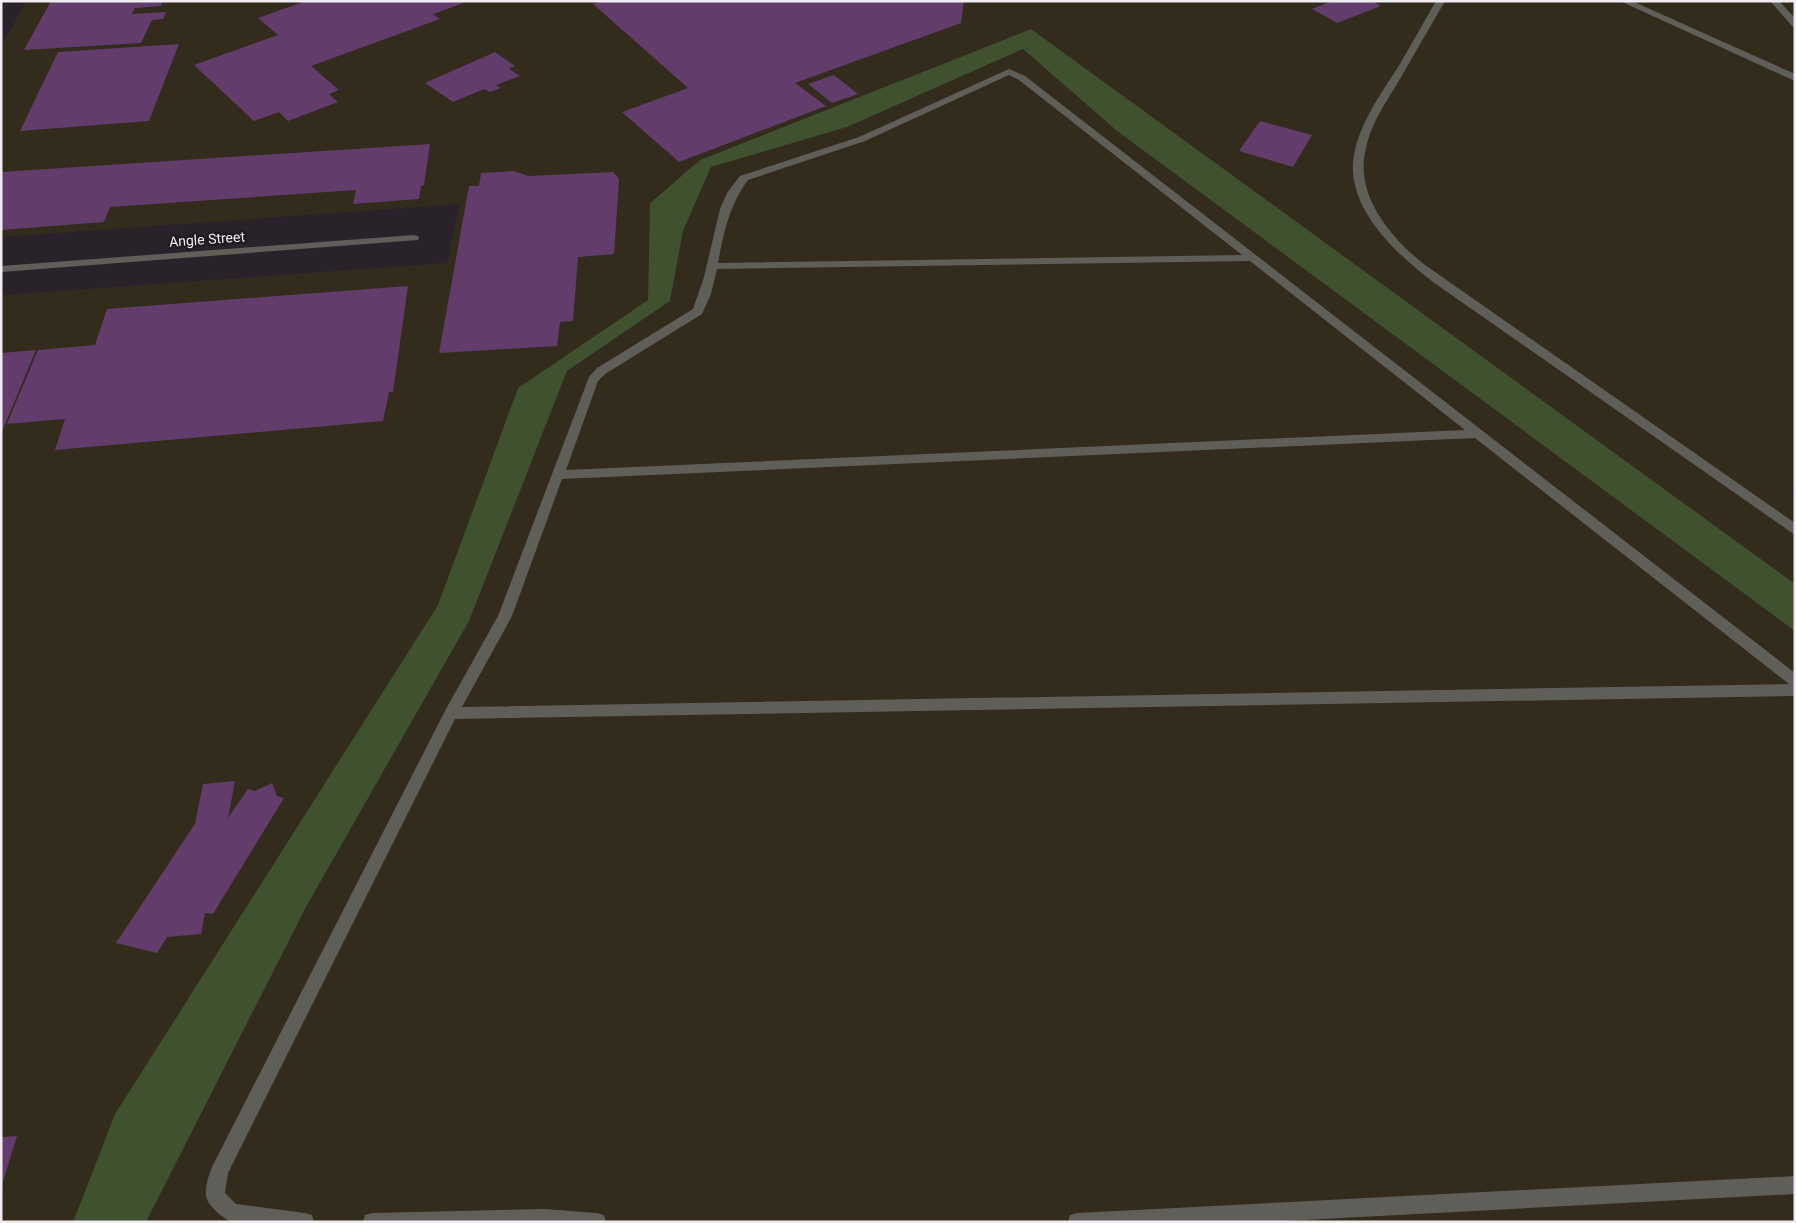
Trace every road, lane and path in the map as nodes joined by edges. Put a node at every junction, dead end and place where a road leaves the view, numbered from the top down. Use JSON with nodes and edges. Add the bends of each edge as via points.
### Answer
{"nodes":[{"id":1,"x":1441,"y":1,"type":"edge"},
{"id":2,"x":1624,"y":1,"type":"edge"},
{"id":3,"x":1774,"y":1,"type":"edge"},
{"id":4,"x":1795,"y":24,"type":"edge"},
{"id":5,"x":1795,"y":78,"type":"edge"},
{"id":6,"x":414,"y":238,"type":"dead end"},
{"id":7,"x":1252,"y":258,"type":"junction"},
{"id":8,"x":712,"y":266,"type":"junction"},
{"id":9,"x":1,"y":269,"type":"edge"},
{"id":10,"x":1478,"y":434,"type":"junction"},
{"id":11,"x":557,"y":475,"type":"junction"},
{"id":12,"x":1795,"y":530,"type":"edge"},
{"id":13,"x":1795,"y":681,"type":"edge"},
{"id":14,"x":1795,"y":690,"type":"edge"},
{"id":15,"x":452,"y":713,"type":"junction"},
{"id":16,"x":1795,"y":1186,"type":"edge"},
{"id":17,"x":306,"y":1222,"type":"edge"},
{"id":18,"x":372,"y":1222,"type":"edge"},
{"id":19,"x":597,"y":1222,"type":"edge"},
{"id":20,"x":1077,"y":1222,"type":"edge"}],
"edges":[{"from":1,"to":12,"type":"street","via":[[1374,114],[1360,150],[1361,186],[1380,226],[1397,247],[1437,280]]},
{"from":2,"to":5,"type":"street"},
{"from":3,"to":4,"type":"street"},
{"from":6,"to":9,"type":"street","name":"Angle Street"},
{"from":7,"to":8,"type":"street"},
{"from":7,"to":8,"type":"street","via":[[1022,78],[1009,72],[869,136],[744,178],[720,216]]},
{"from":7,"to":10,"type":"street"},
{"from":8,"to":11,"type":"street","via":[[698,311],[601,371],[593,380]]},
{"from":10,"to":11,"type":"street"},
{"from":10,"to":13,"type":"street"},
{"from":11,"to":15,"type":"street","via":[[505,616]]},
{"from":14,"to":15,"type":"street"},
{"from":15,"to":17,"type":"street","via":[[219,1171],[215,1196],[232,1213]]},
{"from":16,"to":20,"type":"street"},
{"from":18,"to":19,"type":"street","via":[[544,1218]]}]}
